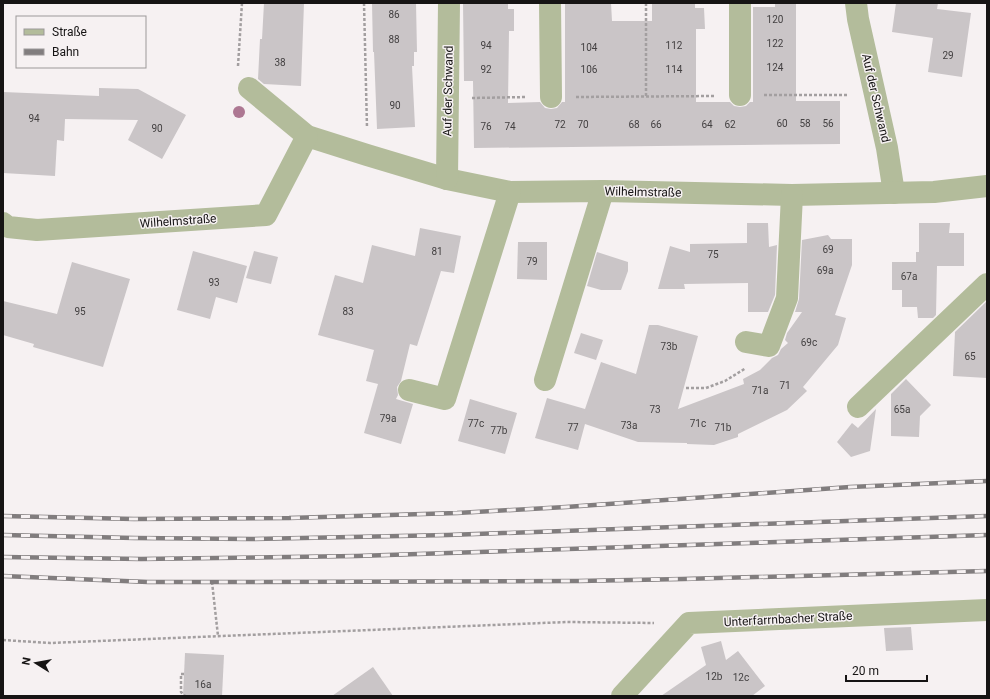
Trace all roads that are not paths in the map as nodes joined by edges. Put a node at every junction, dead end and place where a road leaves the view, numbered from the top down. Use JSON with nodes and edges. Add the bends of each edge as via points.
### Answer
{"nodes":[{"id":1,"x":448,"y":3,"type":"edge"},
{"id":2,"x":550,"y":3,"type":"edge"},
{"id":3,"x":740,"y":3,"type":"edge"},
{"id":4,"x":856,"y":3,"type":"edge"},
{"id":5,"x":249,"y":88,"type":"road end"},
{"id":6,"x":740,"y":96,"type":"road end"},
{"id":7,"x":551,"y":97,"type":"road end"},
{"id":8,"x":307,"y":136,"type":"junction"},
{"id":9,"x":447,"y":179,"type":"junction"},
{"id":10,"x":987,"y":186,"type":"edge"},
{"id":11,"x":510,"y":192,"type":"junction"},
{"id":12,"x":602,"y":192,"type":"junction"},
{"id":13,"x":894,"y":193,"type":"junction"},
{"id":14,"x":792,"y":195,"type":"junction"},
{"id":15,"x":3,"y":223,"type":"edge"},
{"id":16,"x":987,"y":284,"type":"edge"},
{"id":17,"x":746,"y":342,"type":"dead end"},
{"id":18,"x":545,"y":380,"type":"dead end"},
{"id":19,"x":409,"y":390,"type":"dead end"},
{"id":20,"x":858,"y":407,"type":"dead end"},
{"id":21,"x":987,"y":610,"type":"edge"},
{"id":22,"x":622,"y":696,"type":"edge"}],
"edges":[{"from":1,"to":9,"type":"street","name":"Auf der Schwand"},
{"from":2,"to":7,"type":"street"},
{"from":3,"to":6,"type":"street"},
{"from":4,"to":13,"type":"street","name":"Auf der Schwand"},
{"from":5,"to":8,"type":"street","name":"Wilhelmstraße"},
{"from":8,"to":9,"type":"street","name":"Wilhelmstraße"},
{"from":8,"to":15,"type":"street","name":"Wilhelmstraße","via":[[266,215],[37,230],[8,227]]},
{"from":9,"to":11,"type":"street","name":"Wilhelmstraße"},
{"from":10,"to":13,"type":"street","name":"Wilhelmstraße","via":[[934,192]]},
{"from":11,"to":12,"type":"street","name":"Wilhelmstraße"},
{"from":11,"to":19,"type":"street","via":[[445,400]]},
{"from":12,"to":14,"type":"street","name":"Wilhelmstraße"},
{"from":12,"to":18,"type":"street"},
{"from":13,"to":14,"type":"street","name":"Wilhelmstraße"},
{"from":14,"to":17,"type":"street","via":[[787,298],[769,346]]},
{"from":16,"to":20,"type":"street"},
{"from":21,"to":22,"type":"street","name":"Unterfarrnbacher Straße","via":[[689,623]]}]}
